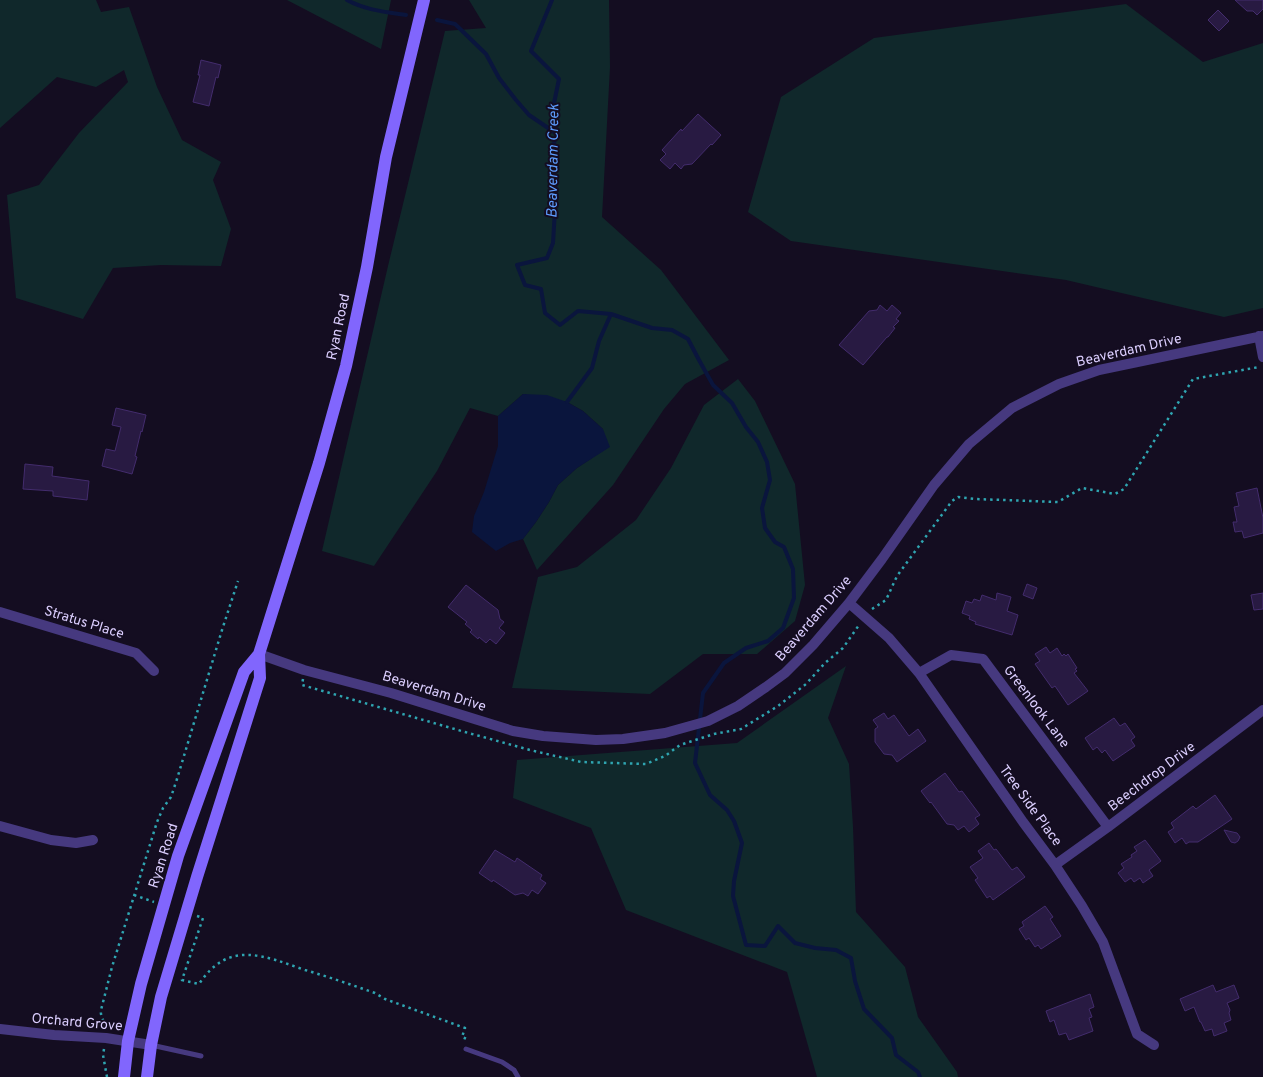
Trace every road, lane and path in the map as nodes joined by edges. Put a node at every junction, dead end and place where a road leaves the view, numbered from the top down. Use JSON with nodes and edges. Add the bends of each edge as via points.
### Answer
{"nodes":[{"id":1,"x":424,"y":0,"type":"edge"},
{"id":2,"x":1261,"y":336,"type":"edge"},
{"id":3,"x":1263,"y":357,"type":"edge"},
{"id":4,"x":1263,"y":366,"type":"edge"},
{"id":5,"x":238,"y":581,"type":"dead end"},
{"id":6,"x":849,"y":603,"type":"junction"},
{"id":7,"x":0,"y":612,"type":"edge"},
{"id":8,"x":865,"y":616,"type":"junction"},
{"id":9,"x":259,"y":654,"type":"junction"},
{"id":10,"x":154,"y":671,"type":"dead end"},
{"id":11,"x":918,"y":673,"type":"junction"},
{"id":12,"x":1263,"y":710,"type":"edge"},
{"id":13,"x":689,"y":742,"type":"dead end"},
{"id":14,"x":0,"y":826,"type":"edge"},
{"id":15,"x":1108,"y":827,"type":"junction"},
{"id":16,"x":94,"y":840,"type":"dead end"},
{"id":17,"x":1056,"y":865,"type":"junction"},
{"id":18,"x":134,"y":895,"type":"junction"},
{"id":19,"x":164,"y":905,"type":"junction"},
{"id":20,"x":186,"y":913,"type":"junction"},
{"id":21,"x":106,"y":1027,"type":"dead end"},
{"id":22,"x":0,"y":1029,"type":"edge"},
{"id":23,"x":128,"y":1041,"type":"junction"},
{"id":24,"x":151,"y":1045,"type":"junction"},
{"id":25,"x":1154,"y":1045,"type":"dead end"},
{"id":26,"x":107,"y":1046,"type":"dead end"},
{"id":27,"x":466,"y":1049,"type":"joint"},
{"id":28,"x":202,"y":1056,"type":"dead end"},
{"id":29,"x":107,"y":1077,"type":"edge"},
{"id":30,"x":124,"y":1077,"type":"edge"},
{"id":31,"x":147,"y":1077,"type":"edge"},
{"id":32,"x":518,"y":1077,"type":"edge"}],
"edges":[{"from":1,"to":9,"type":"main road","name":"Ryan Road","via":[[386,157],[346,366],[317,472]]},
{"from":2,"to":3,"type":"street"},
{"from":2,"to":6,"type":"street","name":"Beaverdam Drive","via":[[1098,370],[1059,384],[1012,408],[970,444],[934,485]]},
{"from":4,"to":8,"type":"path","via":[[1193,379],[1124,489],[1115,494],[1082,488],[1058,502],[958,497],[897,576],[886,600]]},
{"from":5,"to":18,"type":"path","via":[[177,780],[156,822]]},
{"from":6,"to":8,"type":"street","name":"Tree Side Place"},
{"from":6,"to":9,"type":"street","name":"Beaverdam Drive","via":[[785,673],[738,706],[691,726],[623,739],[596,740],[513,731]]},
{"from":7,"to":10,"type":"street","name":"Stratus Place","via":[[136,653]]},
{"from":8,"to":11,"type":"street","name":"Tree Side Place","via":[[889,638]]},
{"from":8,"to":13,"type":"path","via":[[843,648],[778,706],[741,729]]},
{"from":9,"to":19,"type":"main road","name":"Ryan Road","via":[[244,672],[178,856]]},
{"from":9,"to":20,"type":"main road","name":"Ryan Road","via":[[260,678]]},
{"from":11,"to":15,"type":"street","name":"Greenlook Lane","via":[[950,655],[983,659]]},
{"from":11,"to":17,"type":"street","name":"Tree Side Place"},
{"from":12,"to":15,"type":"street","name":"Beechdrop Drive"},
{"from":14,"to":16,"type":"street","via":[[51,840],[76,843]]},
{"from":15,"to":17,"type":"street","name":"Beechdrop Drive"},
{"from":17,"to":25,"type":"street","name":"Tree Side Place","via":[[1103,942],[1137,1034]]},
{"from":18,"to":19,"type":"path"},
{"from":18,"to":21,"type":"path","via":[[101,1010]]},
{"from":19,"to":23,"type":"main road","name":"Ryan Road","via":[[140,984]]},
{"from":20,"to":24,"type":"main road","name":"Ryan Road","via":[[161,997]]},
{"from":20,"to":27,"type":"path","via":[[203,918],[182,980],[200,984],[219,962],[240,955],[265,956],[466,1028],[462,1037],[469,1040]]},
{"from":22,"to":23,"type":"street","name":"Orchard Grove"},
{"from":23,"to":24,"type":"street","name":"Orchard Grove"},
{"from":23,"to":30,"type":"main road","name":"Ryan Road"},
{"from":24,"to":28,"type":"lane"},
{"from":24,"to":31,"type":"main road","name":"Ryan Road"},
{"from":26,"to":29,"type":"path","via":[[103,1055]]},
{"from":27,"to":32,"type":"lane","via":[[502,1062]]}]}
